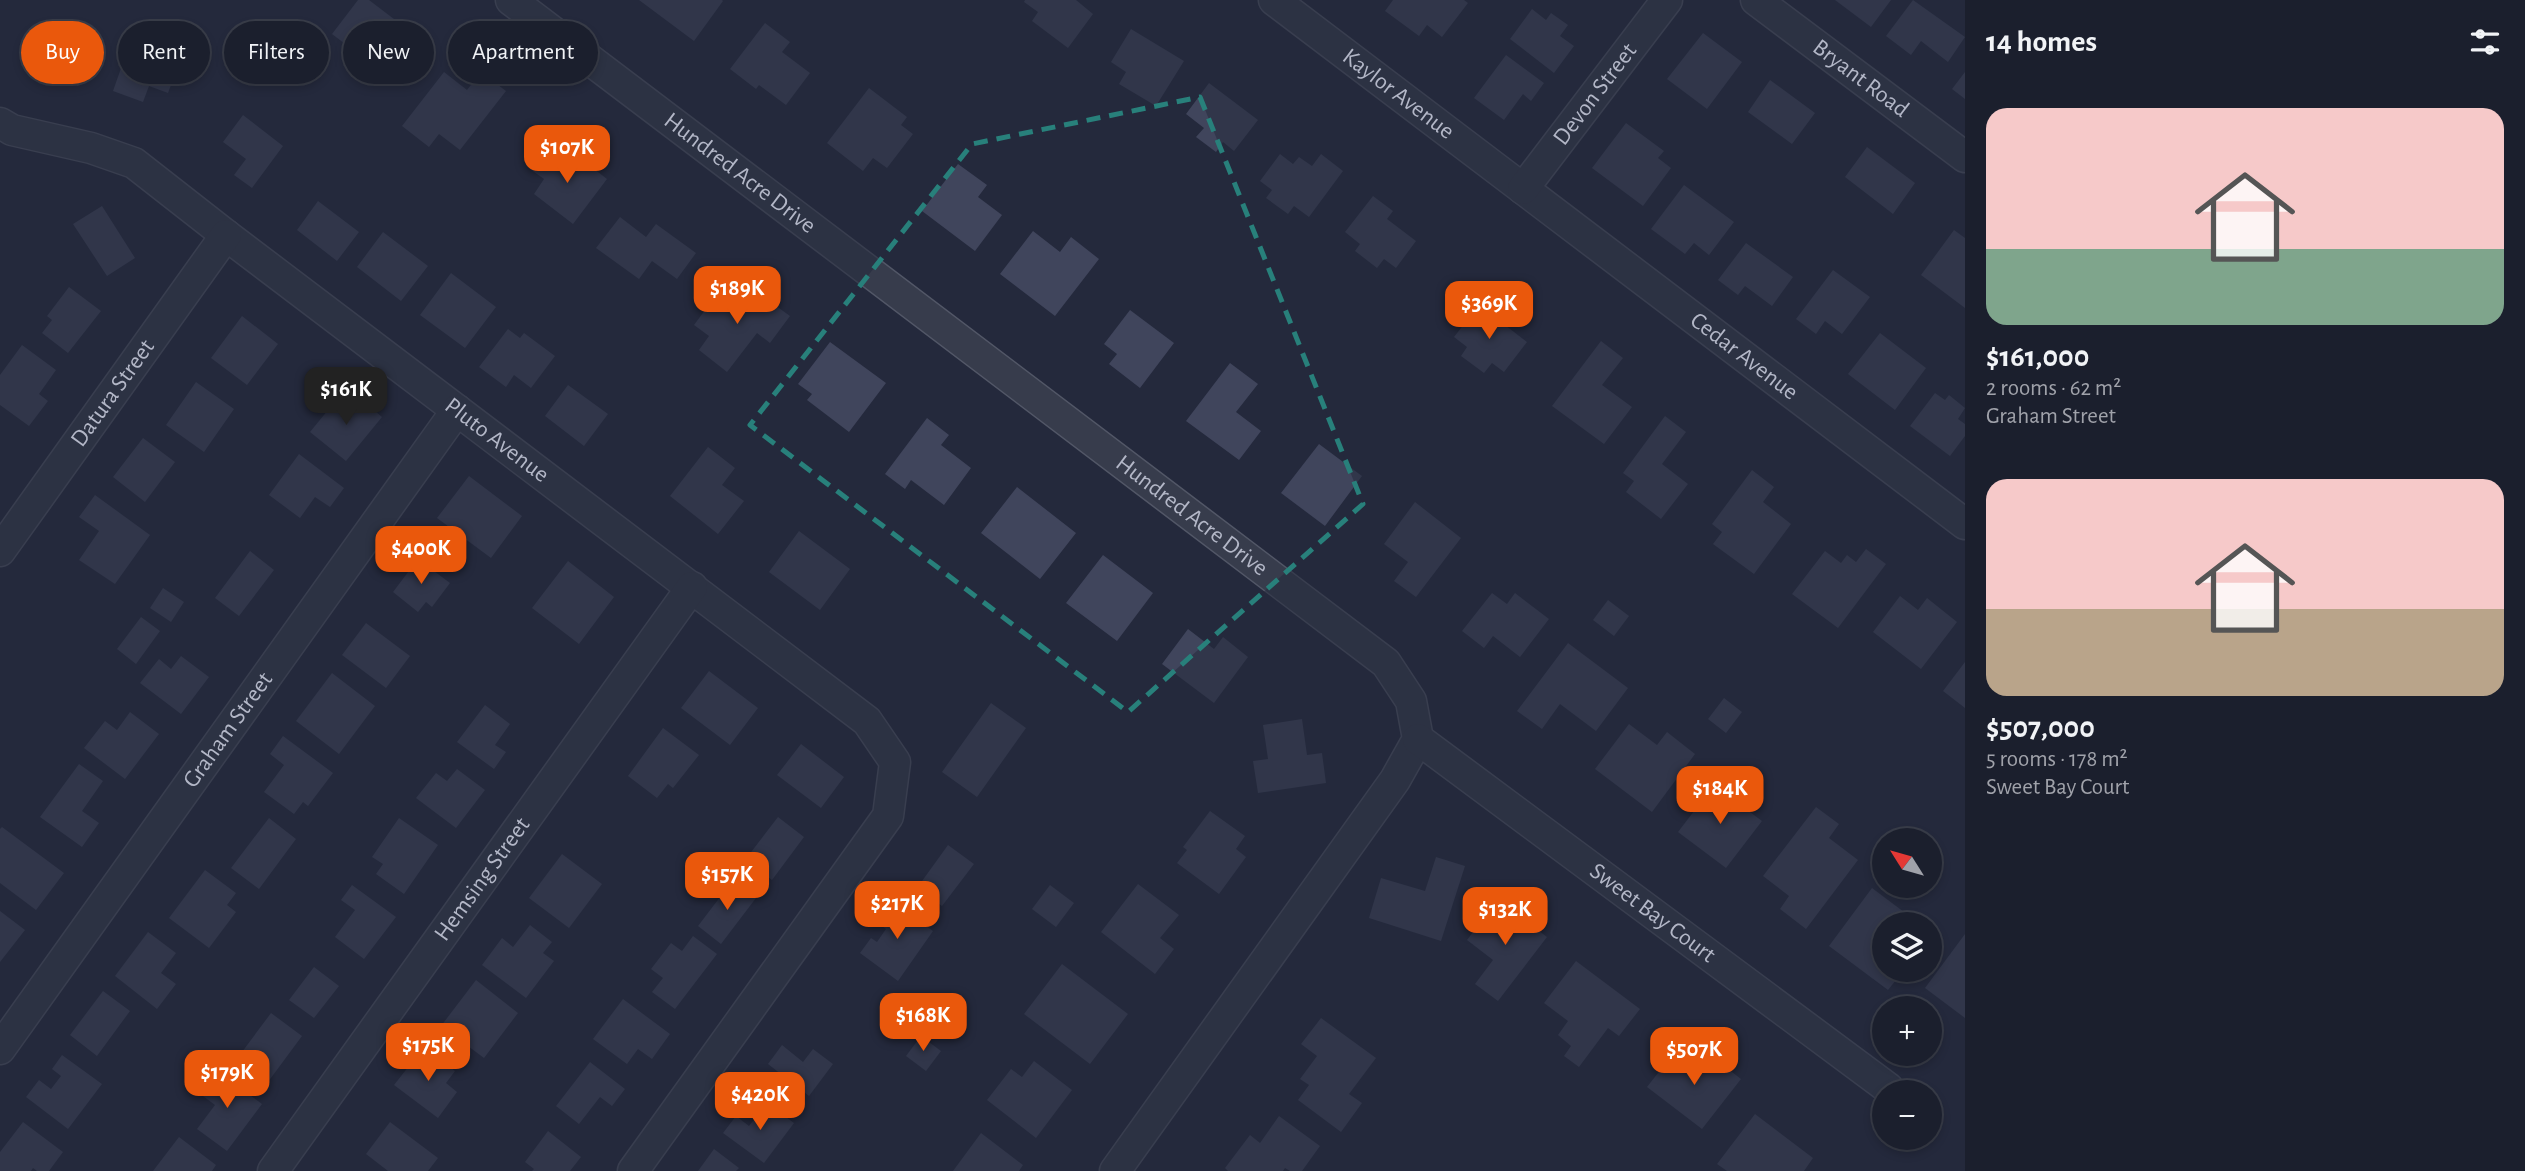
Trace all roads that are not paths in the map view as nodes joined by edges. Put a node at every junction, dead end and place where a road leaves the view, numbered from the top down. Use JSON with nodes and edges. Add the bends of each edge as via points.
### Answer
{"nodes":[{"id":1,"x":511,"y":0,"type":"edge"},
{"id":2,"x":1274,"y":0,"type":"edge"},
{"id":3,"x":1667,"y":0,"type":"edge"},
{"id":4,"x":1756,"y":0,"type":"edge"},
{"id":5,"x":0,"y":123,"type":"edge"},
{"id":6,"x":1965,"y":157,"type":"edge"},
{"id":7,"x":1523,"y":189,"type":"junction"},
{"id":8,"x":226,"y":235,"type":"junction"},
{"id":9,"x":457,"y":410,"type":"junction"},
{"id":10,"x":1965,"y":524,"type":"edge"},
{"id":11,"x":0,"y":551,"type":"edge"},
{"id":12,"x":692,"y":587,"type":"junction"},
{"id":13,"x":1418,"y":739,"type":"junction"},
{"id":14,"x":0,"y":1049,"type":"edge"},
{"id":15,"x":1877,"y":1080,"type":"edge"},
{"id":16,"x":273,"y":1171,"type":"edge"},
{"id":17,"x":633,"y":1171,"type":"edge"},
{"id":18,"x":1115,"y":1171,"type":"edge"}],
"edges":[{"from":1,"to":13,"type":"street","name":"Hundred Acre Drive","via":[[1386,663],[1411,701]]},
{"from":2,"to":7,"type":"street","name":"Kaylor Avenue"},
{"from":3,"to":7,"type":"street","name":"Devon Street"},
{"from":4,"to":6,"type":"street","name":"Bryant Road"},
{"from":5,"to":8,"type":"street","name":"Pluto Avenue","via":[[134,163]]},
{"from":7,"to":10,"type":"street","name":"Cedar Avenue"},
{"from":8,"to":9,"type":"street","name":"Pluto Avenue"},
{"from":8,"to":11,"type":"street","name":"Datura Street"},
{"from":9,"to":12,"type":"street","name":"Pluto Avenue"},
{"from":9,"to":14,"type":"street","name":"Graham Street"},
{"from":12,"to":16,"type":"street","name":"Hemsing Street"},
{"from":12,"to":17,"type":"street","name":"Pluto Avenue","via":[[867,721],[895,762],[888,816]]},
{"from":13,"to":15,"type":"street","name":"Sweet Bay Court"},
{"from":13,"to":18,"type":"street","via":[[1395,780]]}]}
